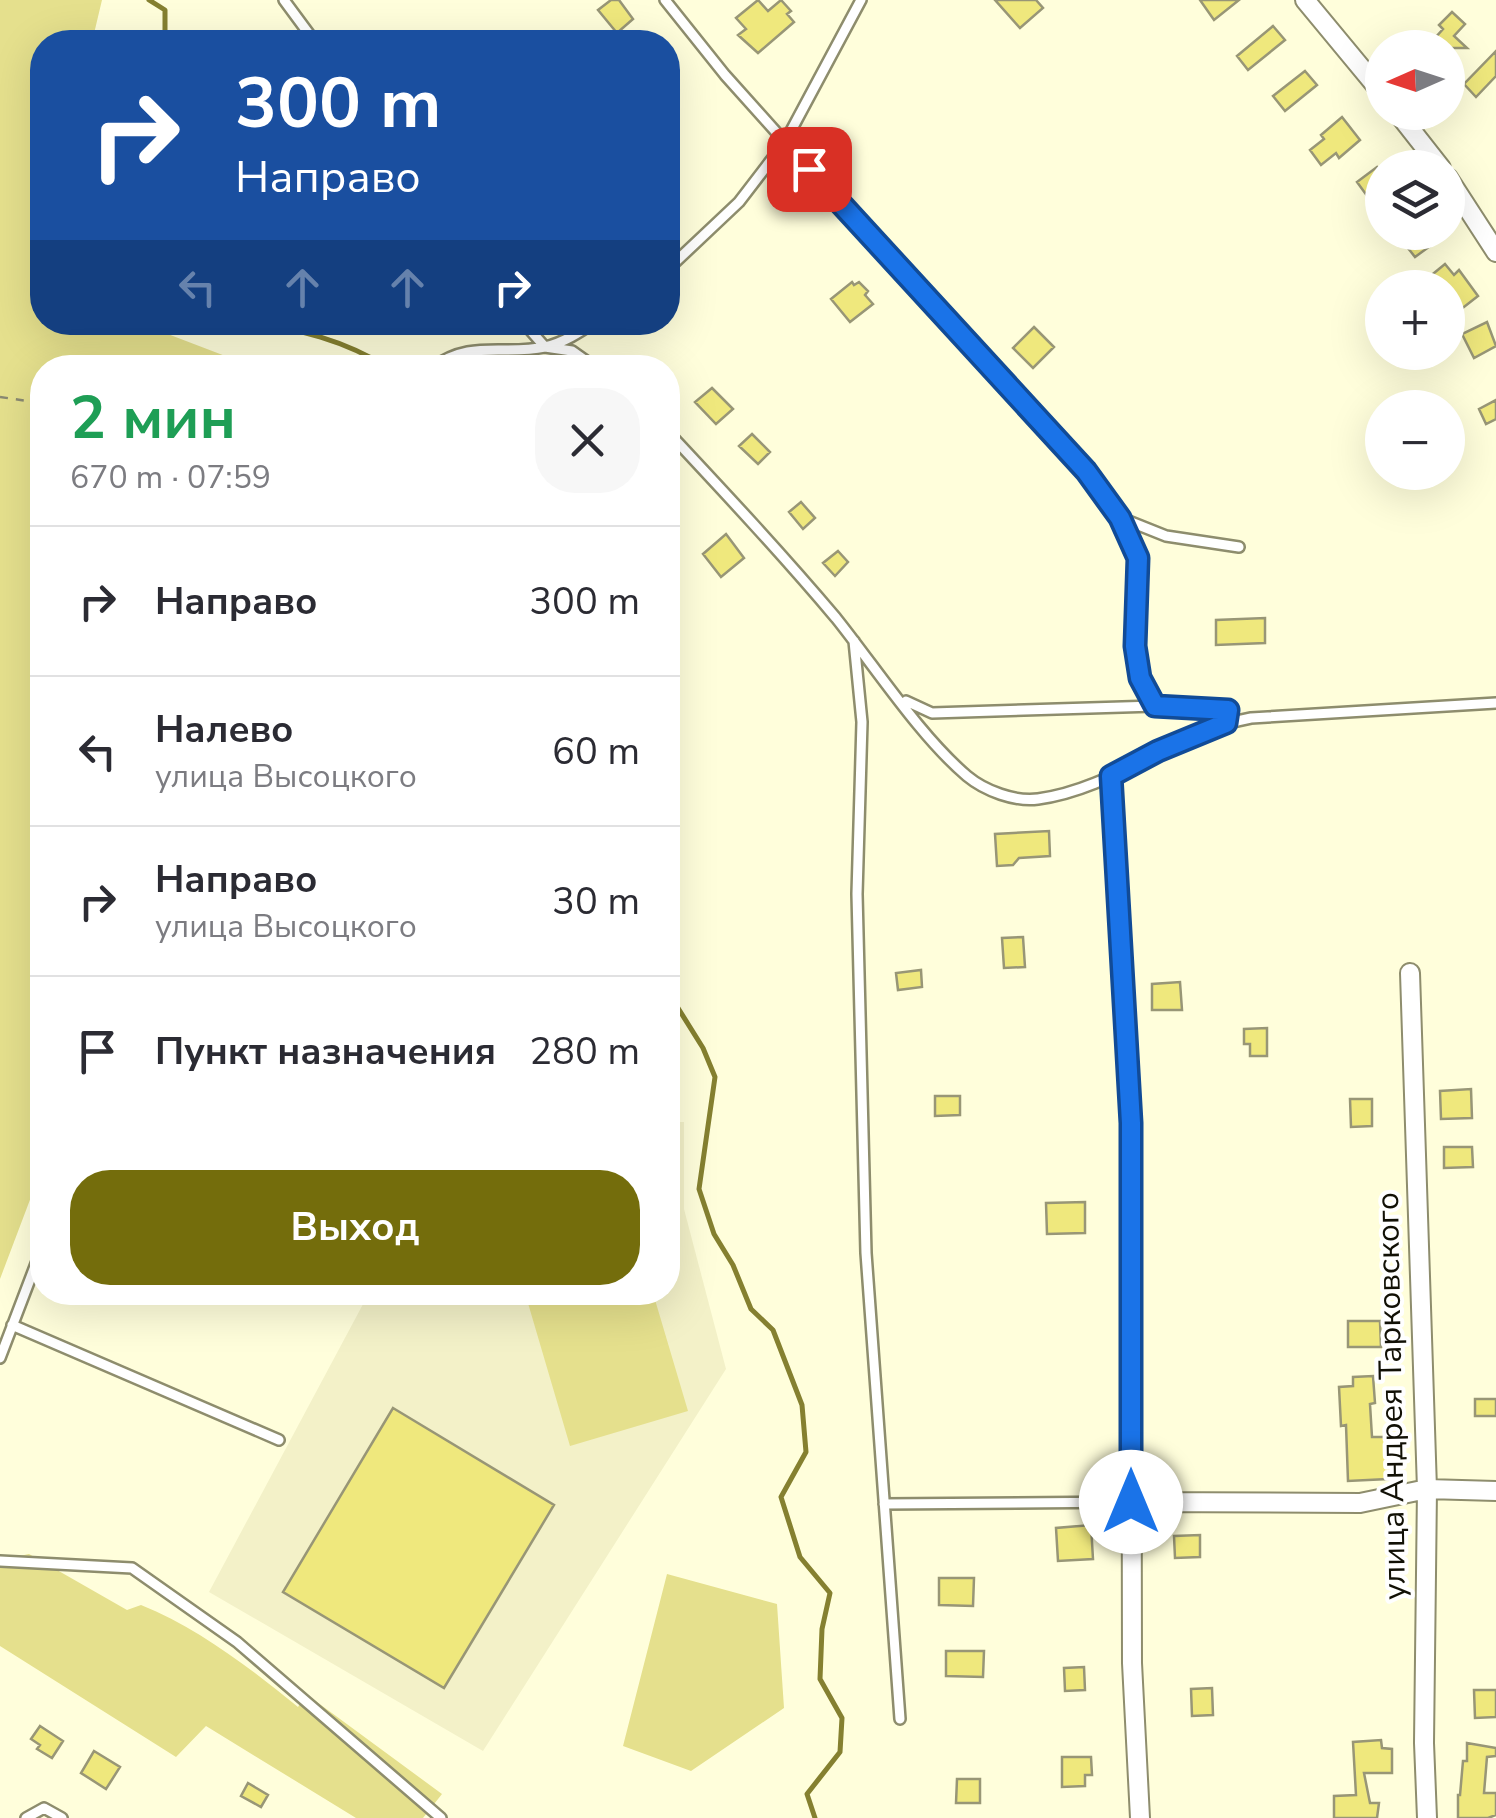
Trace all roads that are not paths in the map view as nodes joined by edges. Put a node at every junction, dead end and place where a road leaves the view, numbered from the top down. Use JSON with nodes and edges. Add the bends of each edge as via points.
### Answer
{"nodes":[{"id":1,"x":284,"y":0,"type":"edge"},
{"id":2,"x":665,"y":0,"type":"edge"},
{"id":3,"x":861,"y":0,"type":"edge"},
{"id":4,"x":1305,"y":0,"type":"edge"},
{"id":5,"x":306,"y":30,"type":"edge"},
{"id":6,"x":1365,"y":72,"type":"edge"},
{"id":7,"x":1411,"y":130,"type":"edge"},
{"id":8,"x":785,"y":142,"type":"junction"},
{"id":9,"x":1426,"y":150,"type":"edge"},
{"id":10,"x":1465,"y":204,"type":"edge"},
{"id":11,"x":1496,"y":252,"type":"edge"},
{"id":12,"x":680,"y":258,"type":"edge"},
{"id":13,"x":534,"y":335,"type":"edge"},
{"id":14,"x":575,"y":335,"type":"edge"},
{"id":15,"x":545,"y":347,"type":"junction"},
{"id":16,"x":454,"y":355,"type":"edge"},
{"id":17,"x":576,"y":355,"type":"edge"},
{"id":18,"x":680,"y":445,"type":"edge"},
{"id":19,"x":1120,"y":518,"type":"junction"},
{"id":20,"x":1240,"y":547,"type":"dead end"},
{"id":21,"x":854,"y":641,"type":"junction"},
{"id":22,"x":899,"y":697,"type":"junction"},
{"id":23,"x":1496,"y":702,"type":"edge"},
{"id":24,"x":1155,"y":706,"type":"junction"},
{"id":25,"x":1226,"y":723,"type":"junction"},
{"id":26,"x":1111,"y":776,"type":"junction"},
{"id":27,"x":1410,"y":973,"type":"dead end"},
{"id":28,"x":30,"y":1279,"type":"edge"},
{"id":29,"x":12,"y":1325,"type":"junction"},
{"id":30,"x":0,"y":1358,"type":"edge"},
{"id":31,"x":279,"y":1440,"type":"dead end"},
{"id":32,"x":1427,"y":1490,"type":"junction"},
{"id":33,"x":1496,"y":1491,"type":"edge"},
{"id":34,"x":1131,"y":1502,"type":"junction"},
{"id":35,"x":884,"y":1504,"type":"junction"},
{"id":36,"x":0,"y":1561,"type":"edge"},
{"id":37,"x":900,"y":1719,"type":"dead end"},
{"id":38,"x":26,"y":1818,"type":"edge"},
{"id":39,"x":62,"y":1818,"type":"edge"},
{"id":40,"x":441,"y":1818,"type":"edge"},
{"id":41,"x":1140,"y":1818,"type":"edge"},
{"id":42,"x":1427,"y":1818,"type":"edge"}],
"edges":[{"from":1,"to":5,"type":"lane"},
{"from":2,"to":8,"type":"lane"},
{"from":3,"to":8,"type":"lane"},
{"from":4,"to":6,"type":"street"},
{"from":7,"to":9,"type":"street"},
{"from":8,"to":12,"type":"lane","via":[[740,202]]},
{"from":8,"to":19,"type":"lane","via":[[1086,471]]},
{"from":10,"to":11,"type":"street"},
{"from":13,"to":15,"type":"lane"},
{"from":14,"to":15,"type":"lane"},
{"from":15,"to":16,"type":"lane"},
{"from":15,"to":17,"type":"lane"},
{"from":18,"to":21,"type":"lane"},
{"from":19,"to":20,"type":"lane","via":[[1166,536]]},
{"from":19,"to":24,"type":"lane","via":[[1138,558],[1135,646],[1140,678]]},
{"from":21,"to":22,"type":"lane"},
{"from":21,"to":35,"type":"lane","via":[[862,722],[857,894],[866,1253]]},
{"from":22,"to":24,"type":"lane","via":[[932,712]]},
{"from":22,"to":26,"type":"lane","via":[[970,779],[1011,798],[1058,795]]},
{"from":23,"to":25,"type":"lane"},
{"from":24,"to":25,"type":"lane","via":[[1228,710]]},
{"from":25,"to":26,"type":"lane"},
{"from":26,"to":34,"type":"street","via":[[1131,1123]]},
{"from":27,"to":32,"type":"street","name":"улица Андрея Тарковского"},
{"from":28,"to":29,"type":"lane"},
{"from":29,"to":30,"type":"lane"},
{"from":29,"to":31,"type":"lane"},
{"from":32,"to":33,"type":"street"},
{"from":32,"to":34,"type":"street","via":[[1360,1503]]},
{"from":32,"to":42,"type":"street","name":"улица Андрея Тарковского"},
{"from":34,"to":35,"type":"lane"},
{"from":34,"to":41,"type":"street"},
{"from":35,"to":37,"type":"lane"},
{"from":36,"to":40,"type":"lane","via":[[132,1568],[236,1642]]},
{"from":38,"to":39,"type":"lane","via":[[44,1808]]}]}
